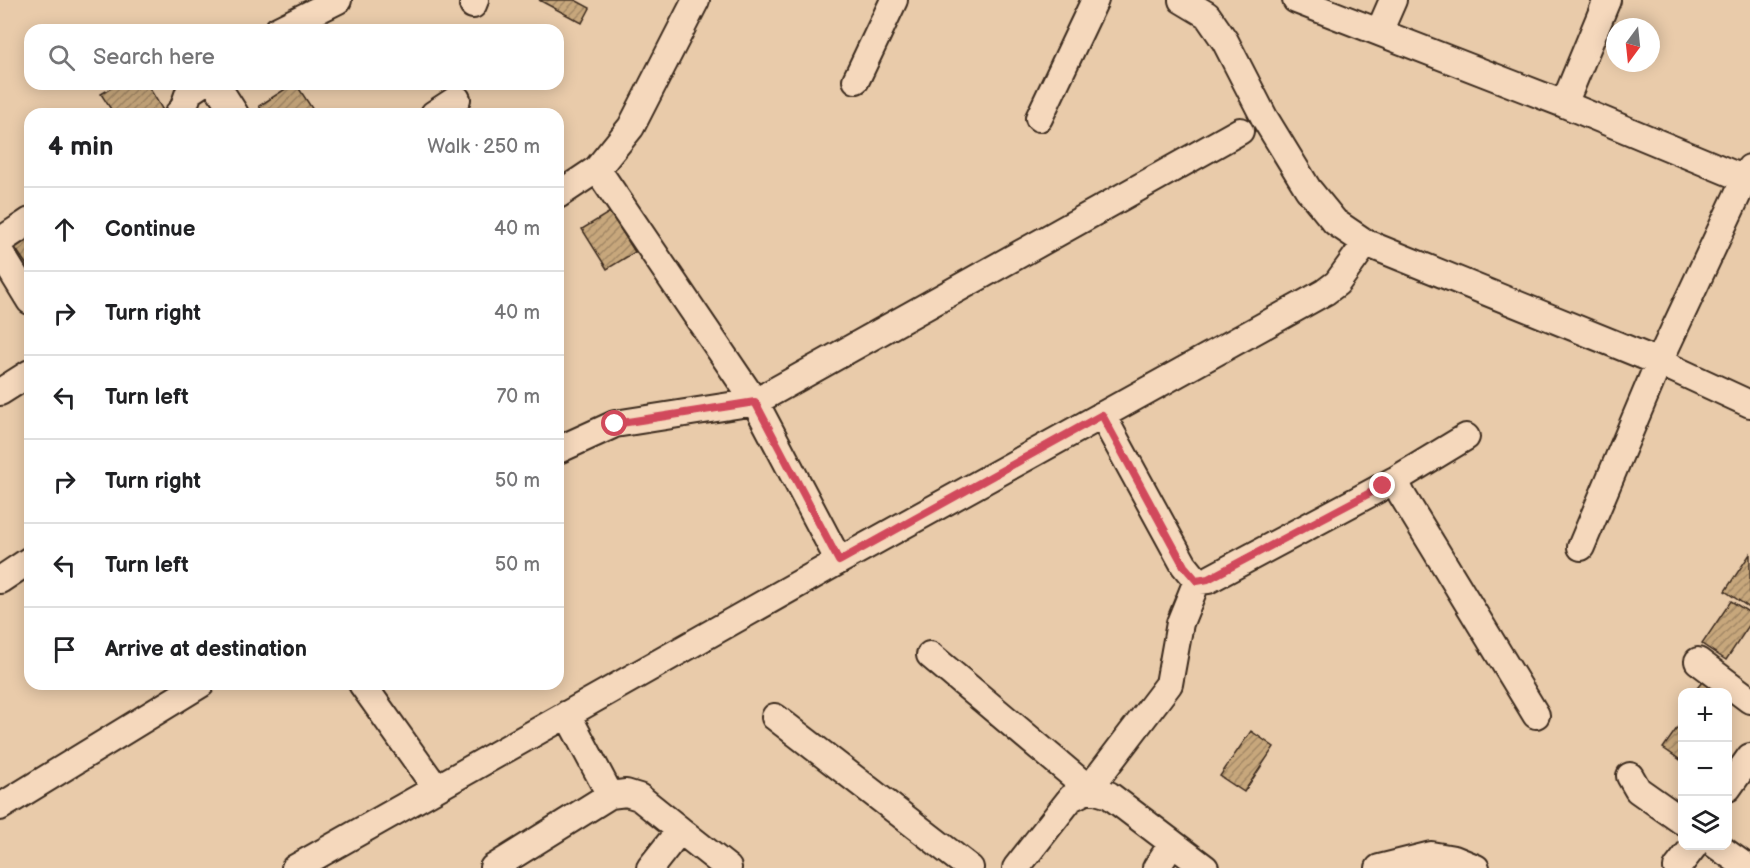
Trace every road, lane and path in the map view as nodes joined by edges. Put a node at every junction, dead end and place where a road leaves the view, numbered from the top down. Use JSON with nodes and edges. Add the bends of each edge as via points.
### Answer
{"nodes":[{"id":1,"x":338,"y":0,"type":"edge"},
{"id":2,"x":696,"y":0,"type":"edge"},
{"id":3,"x":894,"y":0,"type":"edge"},
{"id":4,"x":1095,"y":0,"type":"edge"},
{"id":5,"x":1182,"y":0,"type":"edge"},
{"id":6,"x":1296,"y":0,"type":"edge"},
{"id":7,"x":1393,"y":0,"type":"edge"},
{"id":8,"x":1607,"y":0,"type":"edge"},
{"id":9,"x":1212,"y":8,"type":"edge"},
{"id":10,"x":290,"y":24,"type":"edge"},
{"id":11,"x":1379,"y":32,"type":"junction"},
{"id":12,"x":856,"y":80,"type":"dead end"},
{"id":13,"x":192,"y":90,"type":"edge"},
{"id":14,"x":220,"y":90,"type":"edge"},
{"id":15,"x":457,"y":99,"type":"dead end"},
{"id":16,"x":1564,"y":104,"type":"junction"},
{"id":17,"x":183,"y":108,"type":"edge"},
{"id":18,"x":231,"y":108,"type":"edge"},
{"id":19,"x":443,"y":108,"type":"edge"},
{"id":20,"x":1039,"y":118,"type":"dead end"},
{"id":21,"x":1240,"y":131,"type":"dead end"},
{"id":22,"x":597,"y":169,"type":"junction"},
{"id":23,"x":1748,"y":174,"type":"edge"},
{"id":24,"x":564,"y":191,"type":"edge"},
{"id":25,"x":24,"y":225,"type":"edge"},
{"id":26,"x":0,"y":241,"type":"edge"},
{"id":27,"x":1366,"y":243,"type":"junction"},
{"id":28,"x":0,"y":252,"type":"edge"},
{"id":29,"x":24,"y":291,"type":"edge"},
{"id":30,"x":1659,"y":362,"type":"junction"},
{"id":31,"x":24,"y":377,"type":"edge"},
{"id":32,"x":0,"y":392,"type":"edge"},
{"id":33,"x":755,"y":402,"type":"junction"},
{"id":34,"x":1750,"y":404,"type":"edge"},
{"id":35,"x":1102,"y":415,"type":"junction"},
{"id":36,"x":1466,"y":437,"type":"dead end"},
{"id":37,"x":564,"y":447,"type":"edge"},
{"id":38,"x":1395,"y":480,"type":"junction"},
{"id":39,"x":1581,"y":547,"type":"dead end"},
{"id":40,"x":839,"y":561,"type":"junction"},
{"id":41,"x":24,"y":564,"type":"edge"},
{"id":42,"x":0,"y":580,"type":"edge"},
{"id":43,"x":1197,"y":581,"type":"junction"},
{"id":44,"x":930,"y":655,"type":"dead end"},
{"id":45,"x":1698,"y":661,"type":"dead end"},
{"id":46,"x":191,"y":690,"type":"edge"},
{"id":47,"x":366,"y":690,"type":"edge"},
{"id":48,"x":1750,"y":700,"type":"edge"},
{"id":49,"x":567,"y":714,"type":"junction"},
{"id":50,"x":1536,"y":715,"type":"dead end"},
{"id":51,"x":775,"y":717,"type":"dead end"},
{"id":52,"x":1750,"y":757,"type":"edge"},
{"id":53,"x":1630,"y":776,"type":"dead end"},
{"id":54,"x":1732,"y":782,"type":"edge"},
{"id":55,"x":436,"y":788,"type":"junction"},
{"id":56,"x":1089,"y":789,"type":"junction"},
{"id":57,"x":610,"y":795,"type":"junction"},
{"id":58,"x":0,"y":807,"type":"edge"},
{"id":59,"x":1678,"y":818,"type":"edge"},
{"id":60,"x":680,"y":830,"type":"junction"},
{"id":61,"x":1172,"y":844,"type":"junction"},
{"id":62,"x":1691,"y":850,"type":"edge"},
{"id":63,"x":1723,"y":850,"type":"edge"},
{"id":64,"x":295,"y":868,"type":"edge"},
{"id":65,"x":493,"y":868,"type":"edge"},
{"id":66,"x":650,"y":868,"type":"edge"},
{"id":67,"x":728,"y":868,"type":"edge"},
{"id":68,"x":970,"y":868,"type":"edge"},
{"id":69,"x":1016,"y":868,"type":"edge"},
{"id":70,"x":1156,"y":868,"type":"edge"},
{"id":71,"x":1204,"y":868,"type":"edge"},
{"id":72,"x":1379,"y":868,"type":"edge"},
{"id":73,"x":1476,"y":868,"type":"edge"},
{"id":74,"x":1677,"y":868,"type":"edge"},
{"id":75,"x":1748,"y":868,"type":"edge"}],
"edges":[{"from":1,"to":10,"type":"street"},
{"from":2,"to":22,"type":"street","via":[[631,127]]},
{"from":3,"to":12,"type":"street"},
{"from":4,"to":20,"type":"street"},
{"from":5,"to":9,"type":"street"},
{"from":6,"to":11,"type":"street"},
{"from":7,"to":11,"type":"street"},
{"from":8,"to":16,"type":"street"},
{"from":9,"to":27,"type":"street","via":[[1264,117],[1308,189],[1335,222]]},
{"from":11,"to":16,"type":"street"},
{"from":13,"to":17,"type":"street"},
{"from":14,"to":18,"type":"street"},
{"from":15,"to":19,"type":"street"},
{"from":16,"to":23,"type":"street"},
{"from":21,"to":33,"type":"street"},
{"from":22,"to":24,"type":"street"},
{"from":22,"to":33,"type":"street"},
{"from":23,"to":30,"type":"street"},
{"from":25,"to":26,"type":"street"},
{"from":27,"to":30,"type":"street"},
{"from":27,"to":35,"type":"street","via":[[1337,283],[1325,292]]},
{"from":28,"to":29,"type":"street"},
{"from":30,"to":34,"type":"street"},
{"from":30,"to":39,"type":"street"},
{"from":31,"to":32,"type":"street"},
{"from":33,"to":37,"type":"street","via":[[615,424]]},
{"from":33,"to":40,"type":"street"},
{"from":35,"to":40,"type":"street"},
{"from":35,"to":43,"type":"street","via":[[1184,566]]},
{"from":36,"to":38,"type":"street"},
{"from":38,"to":43,"type":"street","via":[[1208,579]]},
{"from":38,"to":50,"type":"street"},
{"from":40,"to":49,"type":"street"},
{"from":41,"to":42,"type":"street"},
{"from":43,"to":56,"type":"street","via":[[1180,623],[1169,684]]},
{"from":44,"to":56,"type":"street"},
{"from":45,"to":48,"type":"street"},
{"from":46,"to":58,"type":"street"},
{"from":47,"to":55,"type":"street"},
{"from":49,"to":55,"type":"street"},
{"from":49,"to":57,"type":"street"},
{"from":51,"to":68,"type":"street"},
{"from":52,"to":54,"type":"street"},
{"from":53,"to":59,"type":"street","via":[[1638,790]]},
{"from":55,"to":64,"type":"street"},
{"from":56,"to":61,"type":"street","via":[[1109,795]]},
{"from":56,"to":69,"type":"street","via":[[1071,798]]},
{"from":57,"to":60,"type":"street","via":[[626,793],[639,797]]},
{"from":57,"to":65,"type":"street"},
{"from":60,"to":66,"type":"street"},
{"from":60,"to":67,"type":"street"},
{"from":61,"to":70,"type":"street"},
{"from":61,"to":71,"type":"street"},
{"from":62,"to":74,"type":"street"},
{"from":63,"to":75,"type":"street"},
{"from":72,"to":73,"type":"street","via":[[1431,855]]}]}
